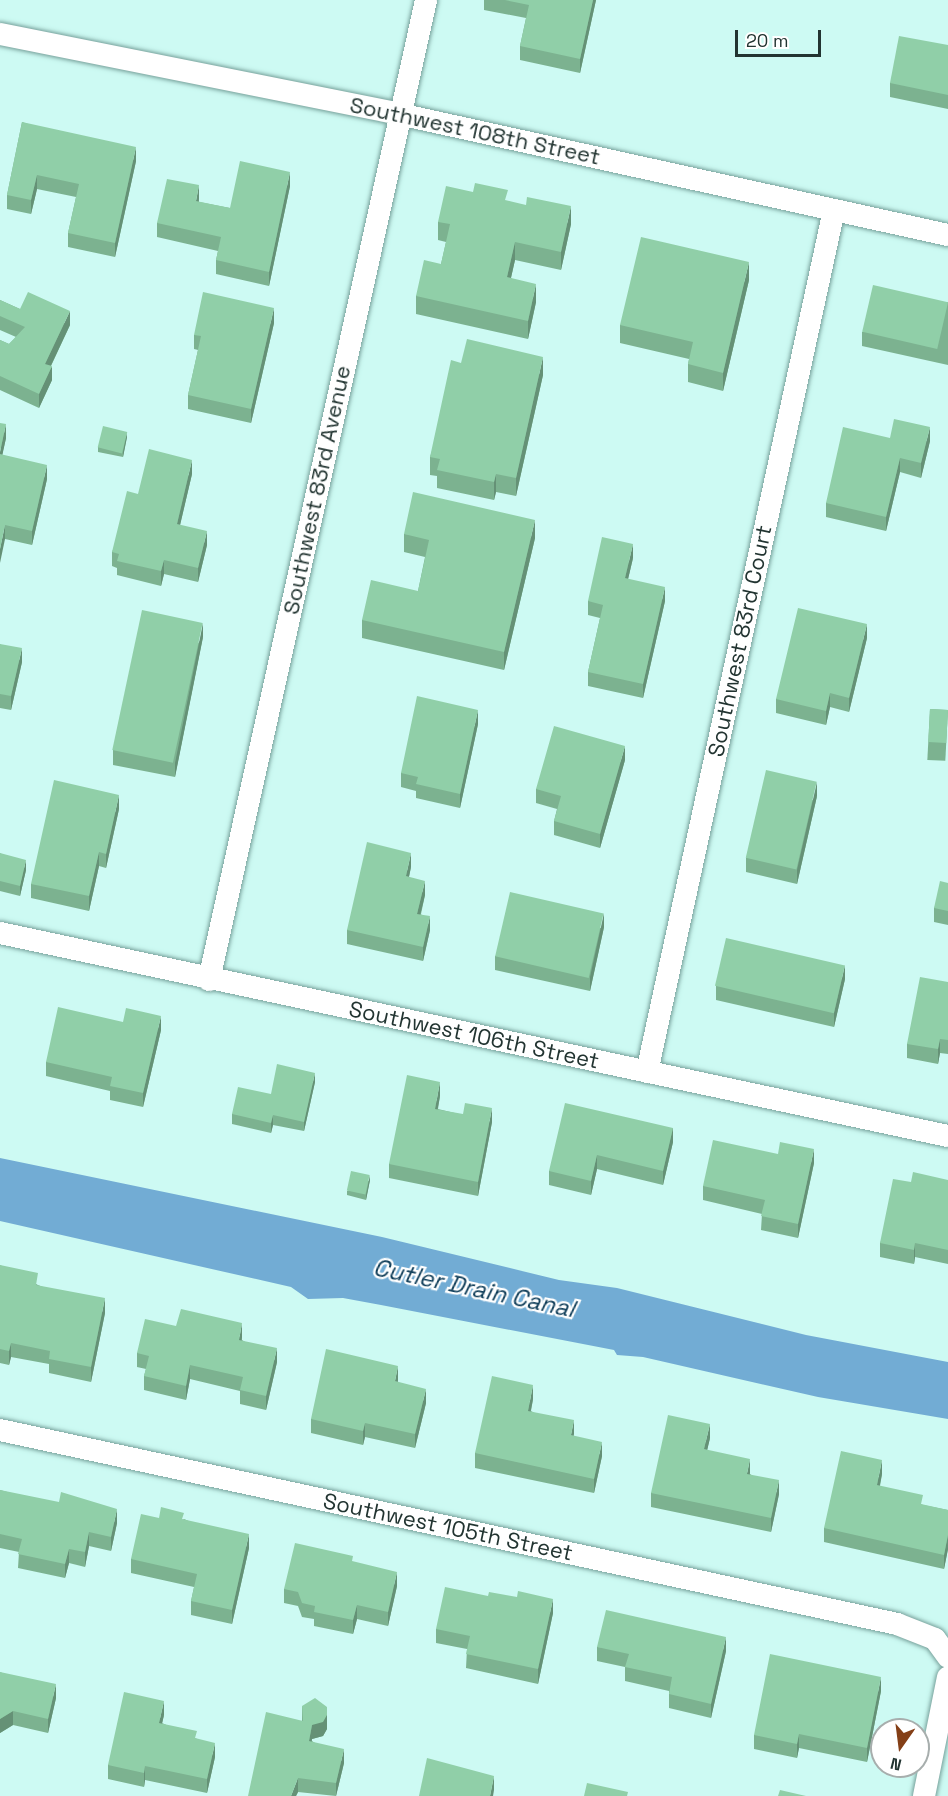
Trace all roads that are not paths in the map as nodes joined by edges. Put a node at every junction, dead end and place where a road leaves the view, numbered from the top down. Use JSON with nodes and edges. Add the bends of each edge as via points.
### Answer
{"nodes":[{"id":1,"x":426,"y":0,"type":"edge"},
{"id":2,"x":0,"y":34,"type":"edge"},
{"id":3,"x":399,"y":114,"type":"junction"},
{"id":4,"x":834,"y":210,"type":"junction"},
{"id":5,"x":948,"y":236,"type":"edge"},
{"id":6,"x":0,"y":933,"type":"edge"},
{"id":7,"x":209,"y":980,"type":"junction"},
{"id":8,"x":647,"y":1071,"type":"junction"},
{"id":9,"x":948,"y":1136,"type":"edge"},
{"id":10,"x":0,"y":1430,"type":"edge"},
{"id":11,"x":948,"y":1657,"type":"edge"},
{"id":12,"x":948,"y":1677,"type":"edge"},
{"id":13,"x":924,"y":1796,"type":"edge"}],
"edges":[{"from":1,"to":3,"type":"street","name":"Southwest 83rd Avenue"},
{"from":2,"to":3,"type":"street","name":"Southwest 108th Street"},
{"from":3,"to":4,"type":"street","name":"Southwest 108th Street"},
{"from":3,"to":7,"type":"street","name":"Southwest 83rd Avenue"},
{"from":4,"to":5,"type":"street","name":"Southwest 108th Street"},
{"from":4,"to":8,"type":"street","name":"Southwest 83rd Court"},
{"from":6,"to":7,"type":"street","name":"Southwest 106th Street"},
{"from":7,"to":8,"type":"street","name":"Southwest 106th Street"},
{"from":8,"to":9,"type":"street","name":"Southwest 106th Street"},
{"from":10,"to":11,"type":"street","name":"Southwest 105th Street","via":[[897,1624],[934,1640]]},
{"from":12,"to":13,"type":"street"}]}
